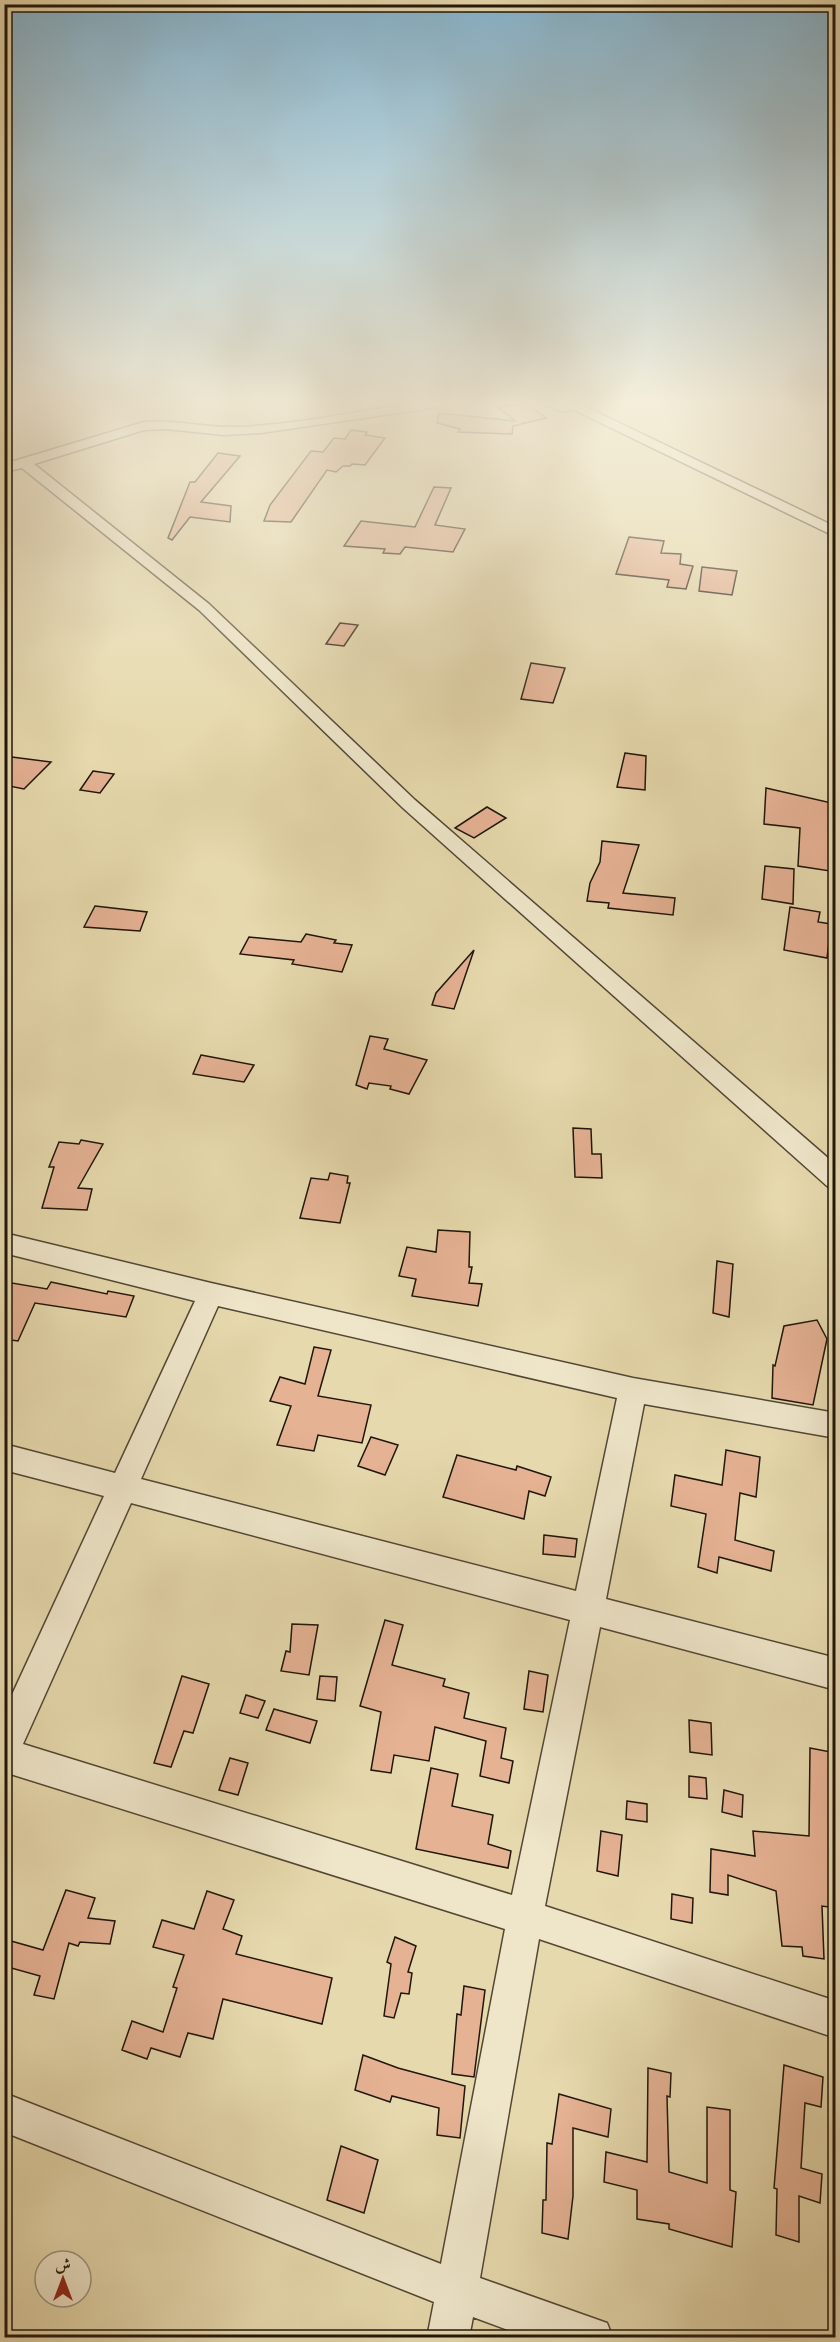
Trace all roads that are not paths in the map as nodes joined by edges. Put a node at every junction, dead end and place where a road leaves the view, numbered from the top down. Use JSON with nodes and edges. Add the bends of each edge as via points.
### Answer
{"nodes":[{"id":1,"x":86,"y":512,"type":"edge"},
{"id":2,"x":795,"y":512,"type":"edge"},
{"id":3,"x":836,"y":533,"type":"edge"},
{"id":4,"x":836,"y":1179,"type":"edge"},
{"id":5,"x":4,"y":1243,"type":"edge"},
{"id":6,"x":211,"y":1294,"type":"junction"},
{"id":7,"x":633,"y":1390,"type":"junction"},
{"id":8,"x":836,"y":1426,"type":"edge"},
{"id":9,"x":4,"y":1457,"type":"edge"},
{"id":10,"x":123,"y":1489,"type":"junction"},
{"id":11,"x":586,"y":1610,"type":"junction"},
{"id":12,"x":836,"y":1674,"type":"edge"},
{"id":13,"x":4,"y":1750,"type":"edge"},
{"id":14,"x":4,"y":1755,"type":"edge"},
{"id":15,"x":525,"y":1917,"type":"junction"},
{"id":16,"x":836,"y":2020,"type":"edge"},
{"id":17,"x":4,"y":2112,"type":"edge"},
{"id":18,"x":457,"y":2291,"type":"junction"},
{"id":19,"x":448,"y":2337,"type":"edge"},
{"id":20,"x":592,"y":2337,"type":"edge"}],
"edges":[{"from":1,"to":4,"type":"street","via":[[204,607],[409,804]]},
{"from":2,"to":3,"type":"street"},
{"from":5,"to":6,"type":"street"},
{"from":6,"to":7,"type":"street"},
{"from":6,"to":10,"type":"street"},
{"from":7,"to":8,"type":"street"},
{"from":7,"to":11,"type":"street"},
{"from":9,"to":10,"type":"street"},
{"from":10,"to":11,"type":"street"},
{"from":10,"to":13,"type":"street"},
{"from":11,"to":12,"type":"street"},
{"from":11,"to":15,"type":"street"},
{"from":14,"to":15,"type":"street"},
{"from":15,"to":16,"type":"street"},
{"from":15,"to":18,"type":"street"},
{"from":17,"to":18,"type":"street"},
{"from":18,"to":19,"type":"street"},
{"from":18,"to":20,"type":"street"}]}
